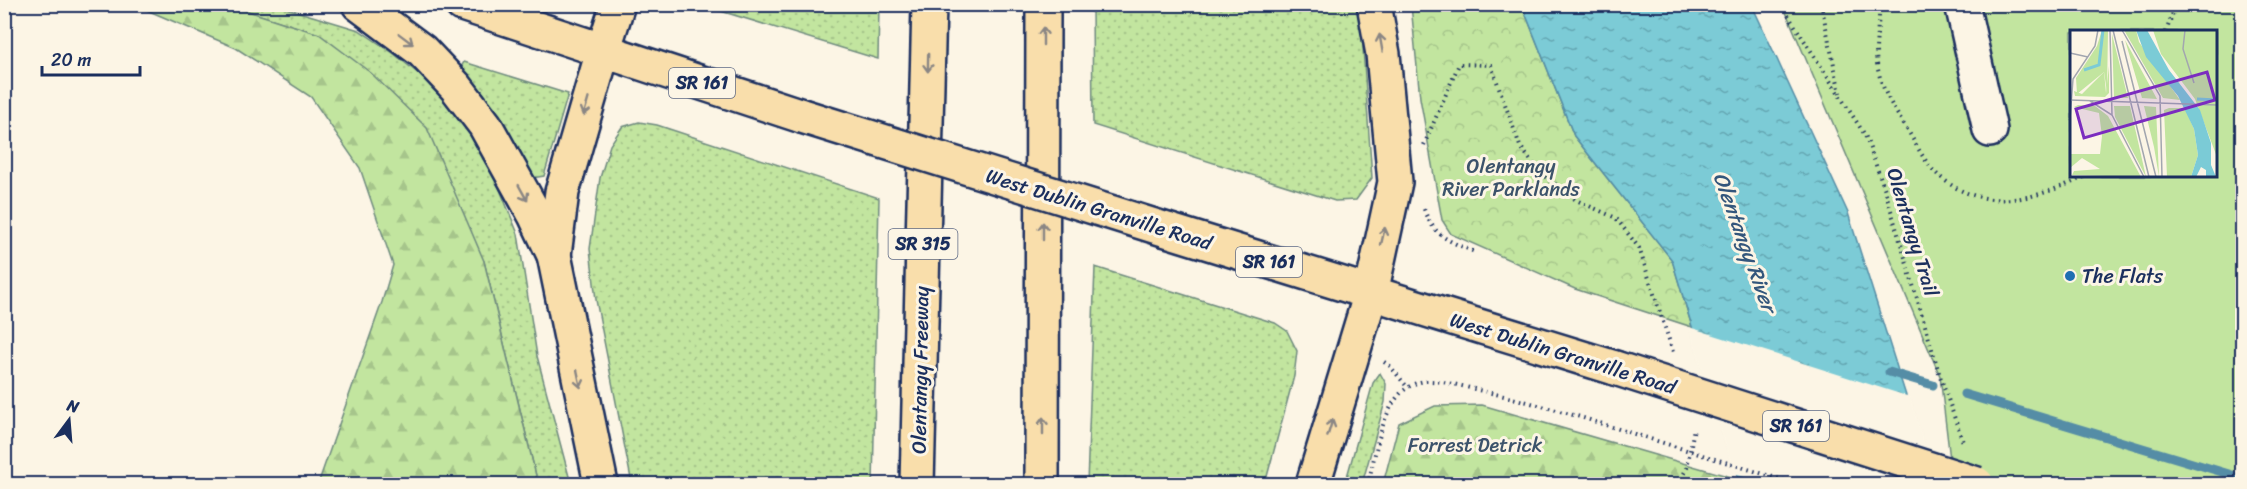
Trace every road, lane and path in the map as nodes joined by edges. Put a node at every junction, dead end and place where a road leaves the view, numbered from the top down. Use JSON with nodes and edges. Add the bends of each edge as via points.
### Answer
{"nodes":[{"id":1,"x":359,"y":4,"type":"edge"},
{"id":2,"x":462,"y":4,"type":"edge"},
{"id":3,"x":618,"y":4,"type":"edge"},
{"id":4,"x":929,"y":4,"type":"edge"},
{"id":5,"x":1044,"y":4,"type":"edge"},
{"id":6,"x":1374,"y":4,"type":"edge"},
{"id":7,"x":1784,"y":4,"type":"edge"},
{"id":8,"x":1821,"y":4,"type":"edge"},
{"id":9,"x":1880,"y":4,"type":"edge"},
{"id":10,"x":1962,"y":4,"type":"edge"},
{"id":11,"x":2175,"y":4,"type":"edge"},
{"id":12,"x":2167,"y":30,"type":"edge"},
{"id":13,"x":603,"y":51,"type":"junction"},
{"id":14,"x":1841,"y":96,"type":"junction"},
{"id":15,"x":1989,"y":130,"type":"dead end"},
{"id":16,"x":1423,"y":147,"type":"dead end"},
{"id":17,"x":2084,"y":177,"type":"edge"},
{"id":18,"x":1422,"y":202,"type":"dead end"},
{"id":19,"x":1477,"y":254,"type":"dead end"},
{"id":20,"x":554,"y":255,"type":"junction"},
{"id":21,"x":1371,"y":293,"type":"junction"},
{"id":22,"x":1675,"y":359,"type":"dead end"},
{"id":23,"x":1695,"y":424,"type":"dead end"},
{"id":24,"x":1967,"y":452,"type":"dead end"},
{"id":25,"x":601,"y":484,"type":"edge"},
{"id":26,"x":917,"y":484,"type":"edge"},
{"id":27,"x":1042,"y":484,"type":"edge"},
{"id":28,"x":1313,"y":484,"type":"edge"},
{"id":29,"x":1368,"y":484,"type":"edge"},
{"id":30,"x":1678,"y":484,"type":"edge"},
{"id":31,"x":1796,"y":484,"type":"edge"},
{"id":32,"x":1977,"y":484,"type":"edge"}],
"edges":[{"from":1,"to":20,"type":"main road","one_way":true,"via":[[422,51],[464,97],[485,125]]},
{"from":2,"to":13,"type":"main road","name":"West Dublin Granville Road","number":"SR 161"},
{"from":3,"to":13,"type":"main road"},
{"from":4,"to":26,"type":"main road","name":"Olentangy Freeway","number":"SR 315","one_way":true},
{"from":27,"to":5,"type":"main road","one_way":true},
{"from":21,"to":6,"type":"main road","one_way":true,"via":[[1395,182],[1383,54]]},
{"from":7,"to":14,"type":"path","name":"Olentangy Trail"},
{"from":8,"to":14,"type":"path"},
{"from":9,"to":17,"type":"path","via":[[1876,61],[1881,85],[1941,178],[1965,194],[2025,199]]},
{"from":10,"to":15,"type":"lane"},
{"from":11,"to":12,"type":"path"},
{"from":13,"to":20,"type":"main road","one_way":true,"via":[[562,192]]},
{"from":13,"to":21,"type":"main road","name":"West Dublin Granville Road","number":"SR 161","bridge":true},
{"from":14,"to":24,"type":"path","name":"Olentangy Trail","via":[[1865,135],[1885,190],[1940,376]]},
{"from":16,"to":22,"type":"path","via":[[1460,64],[1491,65],[1520,146],[1540,173],[1576,200],[1616,218],[1639,248]]},
{"from":18,"to":19,"type":"path","via":[[1427,218],[1442,238]]},
{"from":20,"to":25,"type":"main road","one_way":true},
{"from":28,"to":21,"type":"main road","one_way":true},
{"from":21,"to":32,"type":"main road","name":"West Dublin Granville Road","number":"SR 161","bridge":true},
{"from":23,"to":30,"type":"path","via":[[1687,468]]},
{"from":29,"to":31,"type":"path","bridge":true,"via":[[1385,419],[1394,402],[1413,384],[1427,381],[1545,406]]}]}
